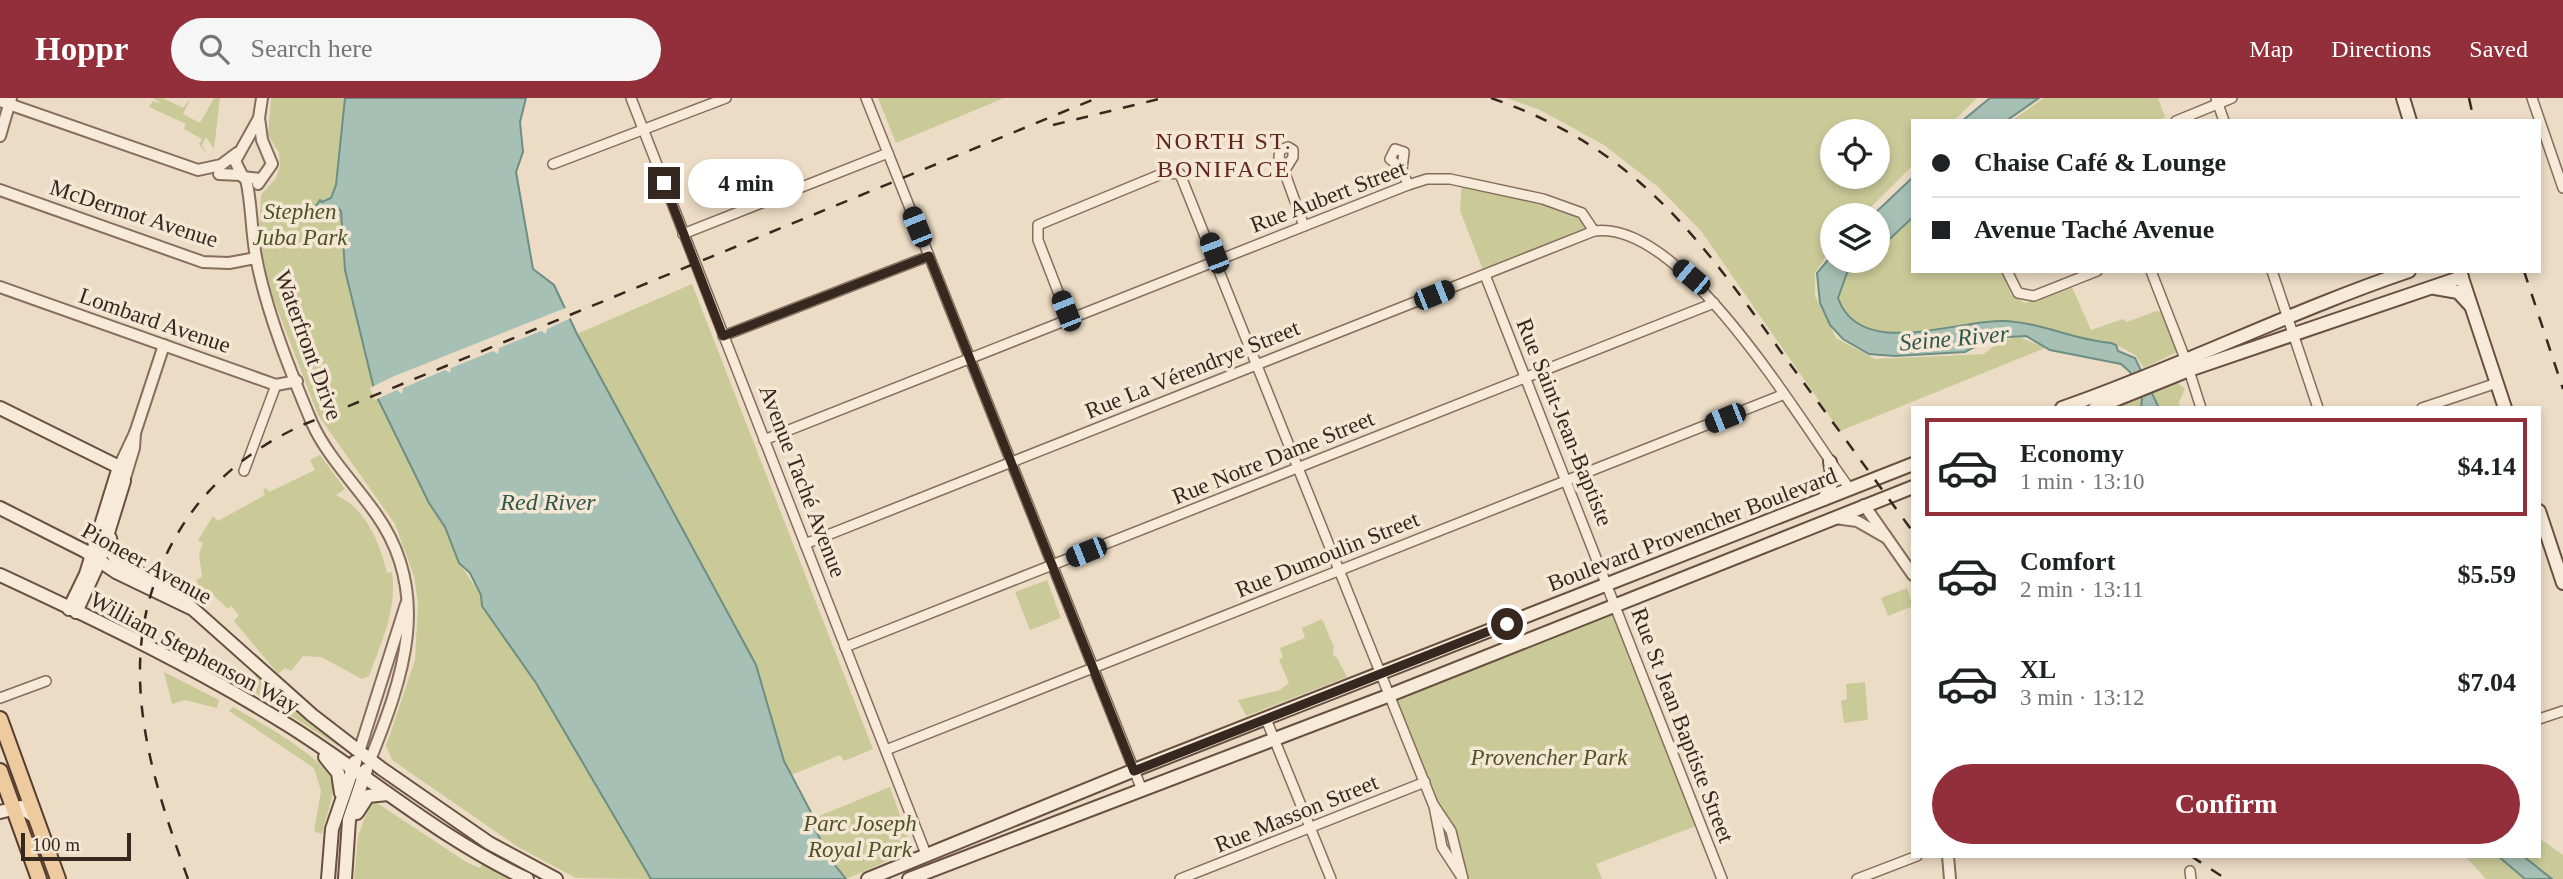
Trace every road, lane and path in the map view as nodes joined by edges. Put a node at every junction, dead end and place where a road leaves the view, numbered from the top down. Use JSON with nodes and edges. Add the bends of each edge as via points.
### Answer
{"nodes":[{"id":1,"x":262,"y":98,"type":"edge"},
{"id":2,"x":631,"y":98,"type":"edge"},
{"id":3,"x":726,"y":98,"type":"edge"},
{"id":4,"x":866,"y":98,"type":"edge"},
{"id":5,"x":2232,"y":98,"type":"edge"},
{"id":6,"x":2403,"y":98,"type":"edge"},
{"id":7,"x":2532,"y":98,"type":"edge"},
{"id":8,"x":7,"y":101,"type":"edge"},
{"id":9,"x":2217,"y":101,"type":"edge"},
{"id":10,"x":259,"y":118,"type":"junction"},
{"id":11,"x":2180,"y":119,"type":"edge"},
{"id":12,"x":2223,"y":119,"type":"edge"},
{"id":13,"x":2409,"y":119,"type":"edge"},
{"id":14,"x":2539,"y":119,"type":"edge"},
{"id":15,"x":2541,"y":124,"type":"edge"},
{"id":16,"x":644,"y":131,"type":"junction"},
{"id":17,"x":0,"y":136,"type":"edge"},
{"id":18,"x":267,"y":149,"type":"junction"},
{"id":19,"x":239,"y":151,"type":"junction"},
{"id":20,"x":888,"y":153,"type":"junction"},
{"id":21,"x":553,"y":164,"type":"dead end"},
{"id":22,"x":1402,"y":169,"type":"dead end"},
{"id":23,"x":1285,"y":170,"type":"dead end"},
{"id":24,"x":219,"y":174,"type":"dead end"},
{"id":25,"x":244,"y":177,"type":"junction"},
{"id":26,"x":261,"y":178,"type":"junction"},
{"id":27,"x":1408,"y":185,"type":"junction"},
{"id":28,"x":2563,"y":188,"type":"edge"},
{"id":29,"x":0,"y":190,"type":"edge"},
{"id":30,"x":252,"y":204,"type":"junction"},
{"id":31,"x":1304,"y":226,"type":"junction"},
{"id":32,"x":1594,"y":231,"type":"junction"},
{"id":33,"x":683,"y":234,"type":"junction"},
{"id":34,"x":929,"y":256,"type":"junction"},
{"id":35,"x":256,"y":258,"type":"junction"},
{"id":36,"x":1217,"y":261,"type":"junction"},
{"id":37,"x":2008,"y":273,"type":"edge"},
{"id":38,"x":2092,"y":273,"type":"edge"},
{"id":39,"x":2152,"y":273,"type":"edge"},
{"id":40,"x":2273,"y":273,"type":"edge"},
{"id":41,"x":2404,"y":273,"type":"edge"},
{"id":42,"x":2461,"y":274,"type":"edge"},
{"id":43,"x":1485,"y":275,"type":"junction"},
{"id":44,"x":0,"y":287,"type":"edge"},
{"id":45,"x":2428,"y":288,"type":"junction"},
{"id":46,"x":1714,"y":303,"type":"junction"},
{"id":47,"x":2474,"y":312,"type":"junction"},
{"id":48,"x":2287,"y":316,"type":"junction"},
{"id":49,"x":1069,"y":320,"type":"junction"},
{"id":50,"x":2293,"y":333,"type":"junction"},
{"id":51,"x":723,"y":336,"type":"junction"},
{"id":52,"x":164,"y":345,"type":"junction"},
{"id":53,"x":970,"y":359,"type":"junction"},
{"id":54,"x":1258,"y":364,"type":"junction"},
{"id":55,"x":2188,"y":365,"type":"junction"},
{"id":56,"x":1526,"y":378,"type":"junction"},
{"id":57,"x":297,"y":381,"type":"junction"},
{"id":58,"x":2497,"y":383,"type":"junction"},
{"id":59,"x":275,"y":385,"type":"junction"},
{"id":60,"x":2114,"y":394,"type":"junction"},
{"id":61,"x":1782,"y":395,"type":"junction"},
{"id":62,"x":2072,"y":406,"type":"edge"},
{"id":63,"x":2098,"y":406,"type":"edge"},
{"id":64,"x":2200,"y":406,"type":"edge"},
{"id":65,"x":2317,"y":406,"type":"edge"},
{"id":66,"x":2428,"y":406,"type":"edge"},
{"id":67,"x":2504,"y":406,"type":"edge"},
{"id":68,"x":0,"y":408,"type":"edge"},
{"id":69,"x":135,"y":433,"type":"junction"},
{"id":70,"x":764,"y":440,"type":"junction"},
{"id":71,"x":1011,"y":462,"type":"junction"},
{"id":72,"x":1830,"y":462,"type":"junction"},
{"id":73,"x":1911,"y":465,"type":"edge"},
{"id":74,"x":119,"y":467,"type":"junction"},
{"id":75,"x":1299,"y":467,"type":"junction"},
{"id":76,"x":244,"y":471,"type":"dead end"},
{"id":77,"x":1567,"y":480,"type":"junction"},
{"id":78,"x":124,"y":481,"type":"junction"},
{"id":79,"x":1911,"y":488,"type":"edge"},
{"id":80,"x":1850,"y":489,"type":"junction"},
{"id":81,"x":1824,"y":499,"type":"junction"},
{"id":82,"x":1864,"y":505,"type":"junction"},
{"id":83,"x":0,"y":508,"type":"edge"},
{"id":84,"x":2541,"y":517,"type":"edge"},
{"id":85,"x":1831,"y":518,"type":"junction"},
{"id":86,"x":110,"y":526,"type":"junction"},
{"id":87,"x":1890,"y":540,"type":"junction"},
{"id":88,"x":805,"y":544,"type":"junction"},
{"id":89,"x":95,"y":560,"type":"junction"},
{"id":90,"x":1052,"y":565,"type":"junction"},
{"id":91,"x":1340,"y":570,"type":"junction"},
{"id":92,"x":1911,"y":572,"type":"edge"},
{"id":93,"x":0,"y":575,"type":"edge"},
{"id":94,"x":2563,"y":583,"type":"edge"},
{"id":95,"x":1608,"y":584,"type":"junction"},
{"id":96,"x":406,"y":604,"type":"junction"},
{"id":97,"x":1615,"y":604,"type":"junction"},
{"id":98,"x":193,"y":609,"type":"junction"},
{"id":99,"x":72,"y":610,"type":"junction"},
{"id":100,"x":845,"y":648,"type":"junction"},
{"id":101,"x":1093,"y":668,"type":"junction"},
{"id":102,"x":1382,"y":674,"type":"junction"},
{"id":103,"x":46,"y":681,"type":"dead end"},
{"id":104,"x":1390,"y":695,"type":"junction"},
{"id":105,"x":0,"y":698,"type":"edge"},
{"id":106,"x":2563,"y":711,"type":"edge"},
{"id":107,"x":2541,"y":718,"type":"edge"},
{"id":108,"x":0,"y":719,"type":"edge"},
{"id":109,"x":1266,"y":719,"type":"junction"},
{"id":110,"x":291,"y":727,"type":"junction"},
{"id":111,"x":1274,"y":738,"type":"junction"},
{"id":112,"x":886,"y":750,"type":"junction"},
{"id":113,"x":359,"y":751,"type":"junction"},
{"id":114,"x":370,"y":760,"type":"junction"},
{"id":115,"x":352,"y":769,"type":"junction"},
{"id":116,"x":0,"y":771,"type":"edge"},
{"id":117,"x":1134,"y":771,"type":"junction"},
{"id":118,"x":363,"y":777,"type":"junction"},
{"id":119,"x":1425,"y":782,"type":"junction"},
{"id":120,"x":1142,"y":790,"type":"junction"},
{"id":121,"x":388,"y":794,"type":"junction"},
{"id":122,"x":341,"y":800,"type":"junction"},
{"id":123,"x":1433,"y":804,"type":"junction"},
{"id":124,"x":6,"y":810,"type":"edge"},
{"id":125,"x":36,"y":817,"type":"junction"},
{"id":126,"x":1311,"y":828,"type":"junction"},
{"id":127,"x":349,"y":833,"type":"junction"},
{"id":128,"x":926,"y":854,"type":"junction"},
{"id":129,"x":1912,"y":858,"type":"edge"},
{"id":130,"x":1948,"y":858,"type":"edge"},
{"id":131,"x":934,"y":875,"type":"edge"},
{"id":132,"x":1463,"y":878,"type":"edge"},
{"id":133,"x":39,"y":879,"type":"edge"},
{"id":134,"x":58,"y":879,"type":"edge"},
{"id":135,"x":328,"y":879,"type":"edge"},
{"id":136,"x":345,"y":879,"type":"edge"},
{"id":137,"x":527,"y":879,"type":"edge"},
{"id":138,"x":556,"y":879,"type":"edge"},
{"id":139,"x":868,"y":879,"type":"edge"},
{"id":140,"x":909,"y":879,"type":"edge"},
{"id":141,"x":1181,"y":879,"type":"edge"},
{"id":142,"x":1331,"y":879,"type":"edge"},
{"id":143,"x":1722,"y":879,"type":"edge"},
{"id":144,"x":1857,"y":879,"type":"edge"},
{"id":145,"x":1950,"y":879,"type":"edge"}],
"edges":[{"from":1,"to":10,"type":"street","name":"Waterfront Drive"},
{"from":2,"to":16,"type":"street","name":"Avenue Taché Avenue"},
{"from":3,"to":16,"type":"street"},
{"from":4,"to":20,"type":"street"},
{"from":5,"to":9,"type":"street"},
{"from":6,"to":13,"type":"main road"},
{"from":7,"to":14,"type":"street"},
{"from":8,"to":17,"type":"street"},
{"from":8,"to":19,"type":"street","via":[[198,170],[221,165]]},
{"from":9,"to":11,"type":"street"},
{"from":9,"to":12,"type":"street"},
{"from":10,"to":18,"type":"street","name":"Waterfront Drive"},
{"from":10,"to":19,"type":"street","name":"Waterfront Drive"},
{"from":15,"to":28,"type":"street"},
{"from":16,"to":21,"type":"street"},
{"from":16,"to":33,"type":"street","name":"Avenue Taché Avenue"},
{"from":18,"to":19,"type":"street","via":[[253,144]]},
{"from":18,"to":26,"type":"street","name":"Waterfront Drive","via":[[271,166]]},
{"from":19,"to":25,"type":"street","name":"Waterfront Drive","via":[[235,164]]},
{"from":20,"to":33,"type":"street"},
{"from":20,"to":34,"type":"street"},
{"from":22,"to":27,"type":"street"},
{"from":23,"to":31,"type":"street"},
{"from":24,"to":25,"type":"street"},
{"from":25,"to":26,"type":"street"},
{"from":25,"to":30,"type":"street","name":"Waterfront Drive"},
{"from":26,"to":30,"type":"street","name":"Waterfront Drive"},
{"from":27,"to":31,"type":"street","name":"Rue Aubert Street"},
{"from":27,"to":32,"type":"street","name":"Rue Aubert Street","via":[[1438,178],[1558,203],[1582,213]]},
{"from":29,"to":35,"type":"street","name":"McDermot Avenue","via":[[203,262]]},
{"from":30,"to":35,"type":"street","name":"Waterfront Drive"},
{"from":31,"to":36,"type":"street","name":"Rue Aubert Street"},
{"from":32,"to":43,"type":"street","name":"Rue La Vérendrye Street"},
{"from":32,"to":46,"type":"street","via":[[1625,234],[1659,253],[1691,277]]},
{"from":33,"to":51,"type":"street","name":"Avenue Taché Avenue"},
{"from":34,"to":51,"type":"street"},
{"from":34,"to":53,"type":"street"},
{"from":35,"to":57,"type":"street","name":"Waterfront Drive"},
{"from":36,"to":49,"type":"street","name":"Rue Aubert Street"},
{"from":36,"to":49,"type":"street","via":[[1184,179],[1177,172],[1164,173],[1044,221],[1036,229]]},
{"from":36,"to":54,"type":"street"},
{"from":37,"to":38,"type":"street","via":[[2022,296],[2034,296]]},
{"from":39,"to":55,"type":"street"},
{"from":40,"to":48,"type":"street"},
{"from":41,"to":48,"type":"main road"},
{"from":42,"to":45,"type":"main road"},
{"from":42,"to":47,"type":"main road"},
{"from":43,"to":54,"type":"street","name":"Rue La Vérendrye Street"},
{"from":43,"to":56,"type":"street","name":"Rue Saint-Jean-Baptiste"},
{"from":44,"to":52,"type":"street","name":"Lombard Avenue"},
{"from":45,"to":47,"type":"main road","via":[[2458,292]]},
{"from":45,"to":50,"type":"main road"},
{"from":46,"to":56,"type":"street","name":"Rue Notre Dame Street"},
{"from":46,"to":61,"type":"street"},
{"from":47,"to":58,"type":"main road"},
{"from":48,"to":50,"type":"street"},
{"from":48,"to":55,"type":"main road"},
{"from":49,"to":53,"type":"street","name":"Rue Aubert Street"},
{"from":50,"to":55,"type":"main road"},
{"from":50,"to":65,"type":"street"},
{"from":51,"to":70,"type":"street","name":"Avenue Taché Avenue"},
{"from":52,"to":59,"type":"street","name":"Lombard Avenue"},
{"from":52,"to":69,"type":"street"},
{"from":53,"to":70,"type":"street","name":"Rue Aubert Street"},
{"from":53,"to":71,"type":"street"},
{"from":54,"to":71,"type":"street","name":"Rue La Vérendrye Street"},
{"from":54,"to":75,"type":"street"},
{"from":55,"to":60,"type":"main road"},
{"from":55,"to":64,"type":"street"},
{"from":56,"to":75,"type":"street","name":"Rue Notre Dame Street"},
{"from":56,"to":77,"type":"street","name":"Rue Saint-Jean-Baptiste"},
{"from":57,"to":59,"type":"street"},
{"from":57,"to":96,"type":"street","name":"Waterfront Drive","via":[[320,437],[384,527],[400,566]]},
{"from":58,"to":66,"type":"street"},
{"from":58,"to":67,"type":"main road"},
{"from":59,"to":76,"type":"street"},
{"from":60,"to":62,"type":"main road"},
{"from":60,"to":63,"type":"main road"},
{"from":61,"to":72,"type":"street"},
{"from":61,"to":77,"type":"street","name":"Rue Dumoulin Street"},
{"from":68,"to":74,"type":"main road"},
{"from":69,"to":74,"type":"street"},
{"from":69,"to":78,"type":"street"},
{"from":70,"to":88,"type":"street","name":"Avenue Taché Avenue"},
{"from":71,"to":88,"type":"street","name":"Rue La Vérendrye Street"},
{"from":71,"to":90,"type":"street"},
{"from":72,"to":80,"type":"street"},
{"from":72,"to":81,"type":"main road","via":[[1833,480]]},
{"from":73,"to":80,"type":"main road","name":"Boulevard Provencher Boulevard"},
{"from":74,"to":78,"type":"main road"},
{"from":74,"to":89,"type":"main road"},
{"from":75,"to":90,"type":"street","name":"Rue Notre Dame Street"},
{"from":75,"to":91,"type":"street"},
{"from":77,"to":91,"type":"street","name":"Rue Dumoulin Street"},
{"from":77,"to":95,"type":"street","name":"Rue Saint-Jean-Baptiste"},
{"from":78,"to":86,"type":"main road"},
{"from":79,"to":82,"type":"main road","name":"Boulevard Provencher Boulevard"},
{"from":80,"to":81,"type":"main road","name":"Boulevard Provencher Boulevard"},
{"from":80,"to":82,"type":"main road"},
{"from":81,"to":95,"type":"main road","name":"Boulevard Provencher Boulevard"},
{"from":82,"to":85,"type":"main road","name":"Boulevard Provencher Boulevard"},
{"from":82,"to":87,"type":"street"},
{"from":83,"to":89,"type":"main road","name":"Pioneer Avenue"},
{"from":84,"to":94,"type":"main road"},
{"from":85,"to":87,"type":"street","via":[[1857,521]]},
{"from":85,"to":97,"type":"main road","name":"Boulevard Provencher Boulevard"},
{"from":86,"to":89,"type":"main road"},
{"from":86,"to":98,"type":"main road","via":[[111,553],[118,562],[178,594]]},
{"from":87,"to":92,"type":"street"},
{"from":88,"to":100,"type":"street","name":"Avenue Taché Avenue"},
{"from":89,"to":98,"type":"main road","name":"Pioneer Avenue"},
{"from":89,"to":99,"type":"main road"},
{"from":90,"to":100,"type":"street","name":"Rue Notre Dame Street"},
{"from":90,"to":101,"type":"street"},
{"from":91,"to":101,"type":"street","name":"Rue Dumoulin Street"},
{"from":91,"to":102,"type":"street"},
{"from":93,"to":99,"type":"main road","name":"William Stephenson Way"},
{"from":95,"to":97,"type":"street","name":"Rue St Jean Baptiste Street"},
{"from":95,"to":102,"type":"main road","name":"Boulevard Provencher Boulevard"},
{"from":96,"to":113,"type":"street","name":"Waterfront Drive"},
{"from":96,"to":114,"type":"street","name":"Waterfront Drive","via":[[410,616],[406,655]]},
{"from":97,"to":104,"type":"main road","name":"Boulevard Provencher Boulevard"},
{"from":97,"to":143,"type":"street","name":"Rue St Jean Baptiste Street"},
{"from":98,"to":113,"type":"main road","name":"Pioneer Avenue","via":[[285,693]]},
{"from":99,"to":110,"type":"main road","name":"William Stephenson Way"},
{"from":100,"to":112,"type":"street","name":"Avenue Taché Avenue"},
{"from":101,"to":112,"type":"street","name":"Rue Dumoulin Street"},
{"from":101,"to":117,"type":"street"},
{"from":102,"to":104,"type":"street"},
{"from":102,"to":109,"type":"main road","name":"Boulevard Provencher Boulevard"},
{"from":103,"to":105,"type":"street"},
{"from":104,"to":111,"type":"main road","name":"Boulevard Provencher Boulevard"},
{"from":104,"to":119,"type":"street"},
{"from":106,"to":107,"type":"street"},
{"from":108,"to":125,"type":"main road"},
{"from":109,"to":111,"type":"street"},
{"from":109,"to":117,"type":"main road","name":"Boulevard Provencher Boulevard"},
{"from":110,"to":115,"type":"main road","name":"William Stephenson Way"},
{"from":110,"to":122,"type":"main road","via":[[335,767]]},
{"from":111,"to":120,"type":"main road","name":"Boulevard Provencher Boulevard"},
{"from":111,"to":126,"type":"street"},
{"from":112,"to":128,"type":"street","name":"Avenue Taché Avenue"},
{"from":113,"to":114,"type":"main road","name":"Pioneer Avenue"},
{"from":113,"to":115,"type":"main road"},
{"from":114,"to":118,"type":"main road","name":"Waterfront Drive"},
{"from":114,"to":138,"type":"main road","name":"Pioneer Avenue","via":[[489,843]]},
{"from":115,"to":118,"type":"main road","name":"William Stephenson Way"},
{"from":115,"to":122,"type":"main road"},
{"from":116,"to":124,"type":"main road"},
{"from":117,"to":120,"type":"street"},
{"from":117,"to":128,"type":"main road","name":"Boulevard Provencher Boulevard"},
{"from":118,"to":121,"type":"main road","name":"William Stephenson Way"},
{"from":118,"to":127,"type":"main road","name":"Waterfront Drive"},
{"from":119,"to":123,"type":"street"},
{"from":119,"to":126,"type":"street","name":"Rue Masson Street"},
{"from":120,"to":131,"type":"main road","name":"Boulevard Provencher Boulevard"},
{"from":121,"to":127,"type":"main road","via":[[364,799]]},
{"from":121,"to":137,"type":"main road","name":"William Stephenson Way","via":[[461,844]]},
{"from":122,"to":135,"type":"main road","via":[[332,829]]},
{"from":123,"to":132,"type":"street","via":[[1451,831]]},
{"from":123,"to":132,"type":"street","via":[[1442,847]]},
{"from":124,"to":125,"type":"main road","via":[[25,808]]},
{"from":124,"to":133,"type":"main road"},
{"from":125,"to":134,"type":"main road"},
{"from":126,"to":141,"type":"street","name":"Rue Masson Street"},
{"from":126,"to":142,"type":"street"},
{"from":127,"to":136,"type":"main road"},
{"from":128,"to":131,"type":"street","name":"Avenue Taché Avenue"},
{"from":128,"to":139,"type":"main road","name":"Boulevard Provencher Boulevard"},
{"from":129,"to":144,"type":"street"},
{"from":130,"to":145,"type":"street"},
{"from":131,"to":140,"type":"main road","name":"Boulevard Provencher Boulevard"}]}
